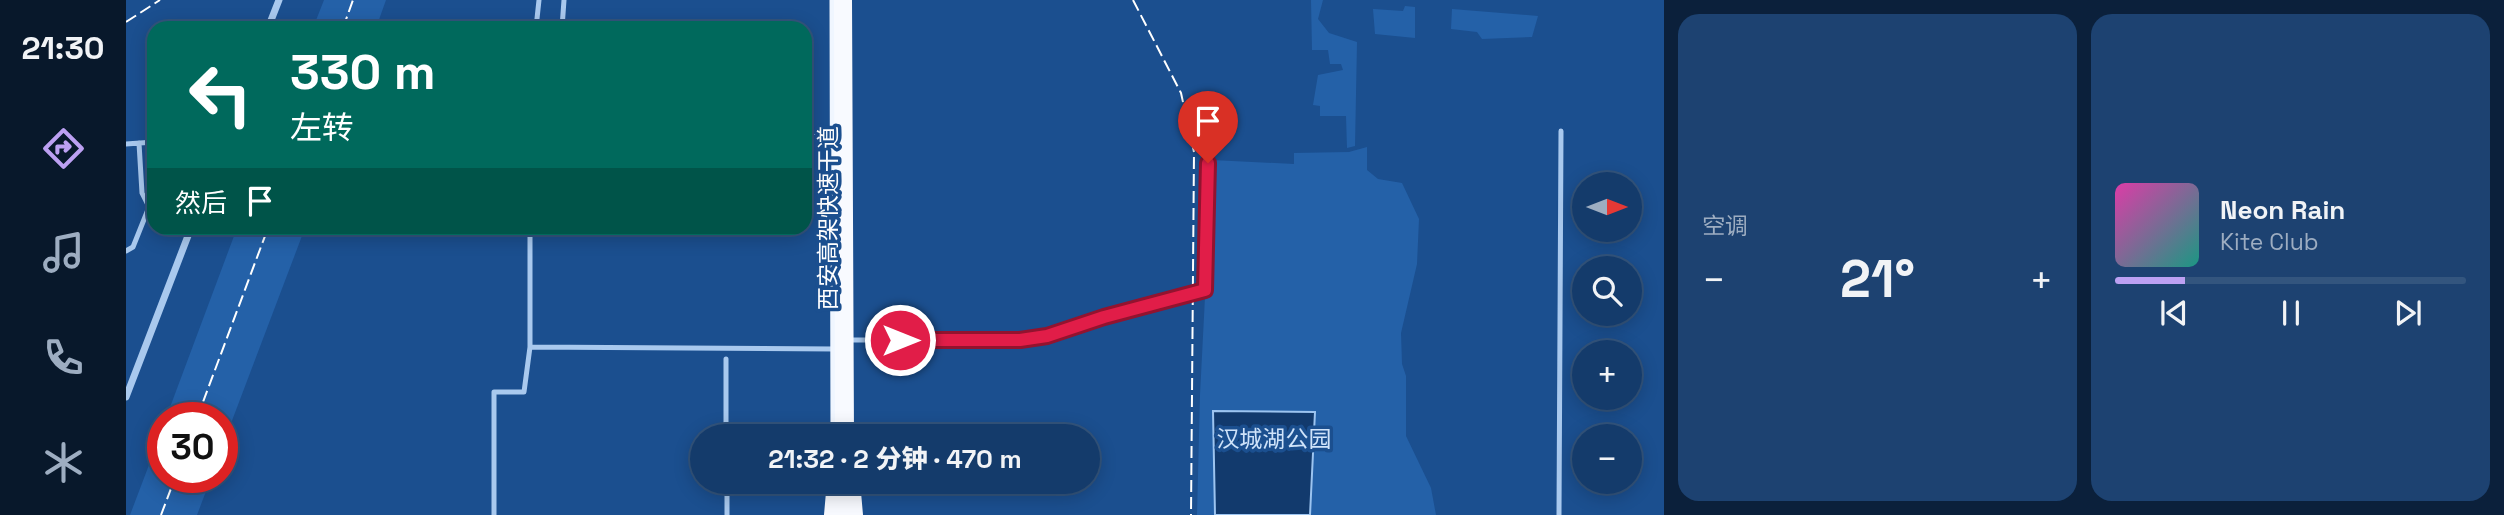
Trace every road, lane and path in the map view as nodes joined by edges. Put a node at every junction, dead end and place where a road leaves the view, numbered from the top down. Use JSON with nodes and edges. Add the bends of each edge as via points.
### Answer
{"nodes":[{"id":1,"x":279,"y":0,"type":"edge"},
{"id":2,"x":538,"y":0,"type":"edge"},
{"id":3,"x":564,"y":0,"type":"edge"},
{"id":4,"x":834,"y":0,"type":"edge"},
{"id":5,"x":839,"y":0,"type":"edge"},
{"id":6,"x":849,"y":0,"type":"edge"},
{"id":7,"x":271,"y":21,"type":"edge"},
{"id":8,"x":536,"y":21,"type":"edge"},
{"id":9,"x":562,"y":21,"type":"edge"},
{"id":10,"x":1561,"y":131,"type":"dead end"},
{"id":11,"x":812,"y":132,"type":"edge"},
{"id":12,"x":834,"y":133,"type":"junction"},
{"id":13,"x":147,"y":142,"type":"edge"},
{"id":14,"x":139,"y":143,"type":"junction"},
{"id":15,"x":126,"y":144,"type":"edge"},
{"id":16,"x":1208,"y":163,"type":"dead end"},
{"id":17,"x":147,"y":203,"type":"edge"},
{"id":18,"x":147,"y":212,"type":"edge"},
{"id":19,"x":188,"y":235,"type":"edge"},
{"id":20,"x":530,"y":235,"type":"edge"},
{"id":21,"x":126,"y":251,"type":"edge"},
{"id":22,"x":852,"y":340,"type":"junction"},
{"id":23,"x":530,"y":347,"type":"junction"},
{"id":24,"x":835,"y":349,"type":"junction"},
{"id":25,"x":726,"y":359,"type":"dead end"},
{"id":26,"x":126,"y":397,"type":"edge"},
{"id":27,"x":844,"y":412,"type":"junction"},
{"id":28,"x":726,"y":424,"type":"edge"},
{"id":29,"x":837,"y":424,"type":"edge"},
{"id":30,"x":840,"y":424,"type":"edge"},
{"id":31,"x":847,"y":424,"type":"edge"},
{"id":32,"x":850,"y":424,"type":"edge"},
{"id":33,"x":727,"y":494,"type":"edge"},
{"id":34,"x":833,"y":494,"type":"edge"},
{"id":35,"x":836,"y":494,"type":"edge"},
{"id":36,"x":852,"y":494,"type":"edge"},
{"id":37,"x":854,"y":494,"type":"edge"},
{"id":38,"x":494,"y":515,"type":"edge"},
{"id":39,"x":727,"y":515,"type":"edge"},
{"id":40,"x":829,"y":515,"type":"edge"},
{"id":41,"x":837,"y":515,"type":"edge"},
{"id":42,"x":851,"y":515,"type":"edge"},
{"id":43,"x":858,"y":515,"type":"edge"},
{"id":44,"x":1559,"y":515,"type":"edge"}],
"edges":[{"from":1,"to":7,"type":"street"},
{"from":2,"to":8,"type":"street"},
{"from":3,"to":9,"type":"street"},
{"from":4,"to":12,"type":"main road"},
{"from":5,"to":27,"type":"highway","name":"西安高架快速干道"},
{"from":6,"to":22,"type":"main road"},
{"from":6,"to":27,"type":"highway","name":"西安高架快速干道"},
{"from":10,"to":44,"type":"street"},
{"from":11,"to":12,"type":"street"},
{"from":12,"to":24,"type":"main road"},
{"from":13,"to":14,"type":"street"},
{"from":14,"to":15,"type":"street"},
{"from":14,"to":17,"type":"street","via":[[142,193]]},
{"from":16,"to":22,"type":"street","via":[[1207,283],[1199,294],[1020,340]]},
{"from":18,"to":21,"type":"street","via":[[133,247]]},
{"from":19,"to":26,"type":"street"},
{"from":20,"to":23,"type":"street"},
{"from":22,"to":32,"type":"main road"},
{"from":23,"to":24,"type":"street"},
{"from":23,"to":38,"type":"street","via":[[524,391],[494,391]]},
{"from":24,"to":29,"type":"main road"},
{"from":25,"to":28,"type":"street"},
{"from":27,"to":30,"type":"highway","name":"西安高架快速干道"},
{"from":27,"to":31,"type":"highway"},
{"from":33,"to":39,"type":"street"},
{"from":34,"to":40,"type":"highway"},
{"from":35,"to":41,"type":"highway"},
{"from":36,"to":42,"type":"highway"},
{"from":37,"to":43,"type":"highway"}]}
